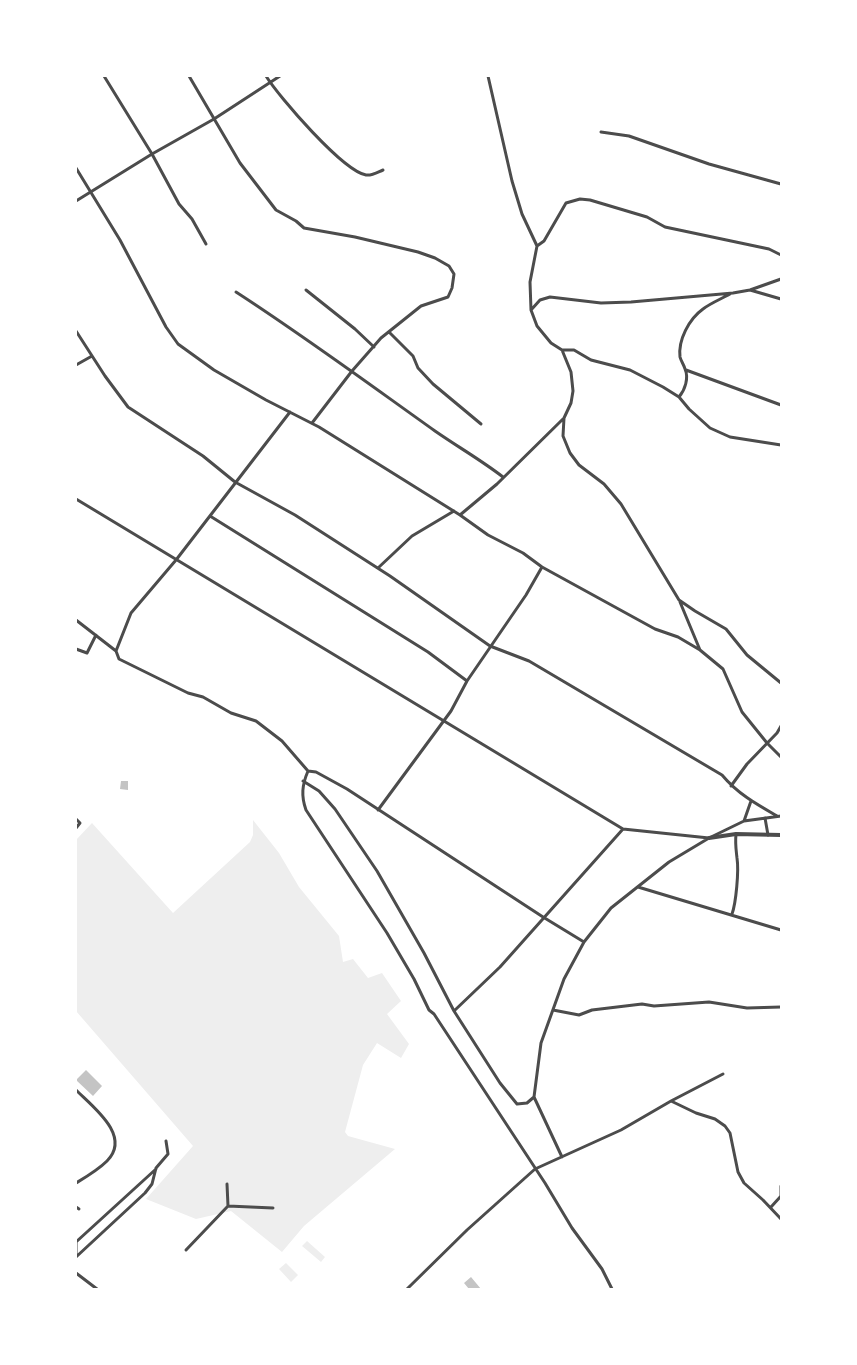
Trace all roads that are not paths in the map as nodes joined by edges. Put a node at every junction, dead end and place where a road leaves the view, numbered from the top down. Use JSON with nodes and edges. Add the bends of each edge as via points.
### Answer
{"nodes":[{"id":1,"x":104,"y":76,"type":"edge"},
{"id":2,"x":189,"y":76,"type":"edge"},
{"id":3,"x":266,"y":76,"type":"edge"},
{"id":4,"x":280,"y":76,"type":"edge"},
{"id":5,"x":488,"y":76,"type":"edge"},
{"id":6,"x":271,"y":83,"type":"junction"},
{"id":7,"x":214,"y":119,"type":"junction"},
{"id":8,"x":601,"y":132,"type":"dead end"},
{"id":9,"x":152,"y":154,"type":"junction"},
{"id":10,"x":76,"y":168,"type":"edge"},
{"id":11,"x":383,"y":170,"type":"dead end"},
{"id":12,"x":781,"y":184,"type":"edge"},
{"id":13,"x":90,"y":192,"type":"junction"},
{"id":14,"x":76,"y":200,"type":"edge"},
{"id":15,"x":206,"y":244,"type":"dead end"},
{"id":16,"x":538,"y":246,"type":"junction"},
{"id":17,"x":781,"y":255,"type":"edge"},
{"id":18,"x":781,"y":279,"type":"edge"},
{"id":19,"x":306,"y":290,"type":"dead end"},
{"id":20,"x":750,"y":290,"type":"junction"},
{"id":21,"x":236,"y":292,"type":"dead end"},
{"id":22,"x":733,"y":293,"type":"junction"},
{"id":23,"x":781,"y":299,"type":"edge"},
{"id":24,"x":531,"y":310,"type":"junction"},
{"id":25,"x":76,"y":332,"type":"edge"},
{"id":26,"x":389,"y":332,"type":"junction"},
{"id":27,"x":374,"y":346,"type":"junction"},
{"id":28,"x":562,"y":350,"type":"junction"},
{"id":29,"x":92,"y":356,"type":"junction"},
{"id":30,"x":76,"y":365,"type":"edge"},
{"id":31,"x":686,"y":370,"type":"junction"},
{"id":32,"x":352,"y":371,"type":"junction"},
{"id":33,"x":679,"y":397,"type":"junction"},
{"id":34,"x":781,"y":405,"type":"edge"},
{"id":35,"x":290,"y":412,"type":"junction"},
{"id":36,"x":564,"y":418,"type":"junction"},
{"id":37,"x":312,"y":423,"type":"junction"},
{"id":38,"x":481,"y":424,"type":"dead end"},
{"id":39,"x":781,"y":445,"type":"edge"},
{"id":40,"x":503,"y":477,"type":"junction"},
{"id":41,"x":235,"y":482,"type":"junction"},
{"id":42,"x":76,"y":499,"type":"edge"},
{"id":43,"x":454,"y":511,"type":"junction"},
{"id":44,"x":460,"y":515,"type":"junction"},
{"id":45,"x":210,"y":516,"type":"junction"},
{"id":46,"x":176,"y":560,"type":"junction"},
{"id":47,"x":542,"y":567,"type":"junction"},
{"id":48,"x":378,"y":568,"type":"junction"},
{"id":49,"x":679,"y":600,"type":"junction"},
{"id":50,"x":76,"y":620,"type":"edge"},
{"id":51,"x":96,"y":635,"type":"junction"},
{"id":52,"x":490,"y":646,"type":"junction"},
{"id":53,"x":76,"y":649,"type":"edge"},
{"id":54,"x":700,"y":650,"type":"junction"},
{"id":55,"x":116,"y":651,"type":"junction"},
{"id":56,"x":467,"y":681,"type":"junction"},
{"id":57,"x":781,"y":683,"type":"edge"},
{"id":58,"x":444,"y":720,"type":"junction"},
{"id":59,"x":781,"y":726,"type":"edge"},
{"id":60,"x":767,"y":743,"type":"junction"},
{"id":61,"x":781,"y":758,"type":"edge"},
{"id":62,"x":308,"y":771,"type":"junction"},
{"id":63,"x":303,"y":781,"type":"junction"},
{"id":64,"x":731,"y":786,"type":"junction"},
{"id":65,"x":751,"y":801,"type":"junction"},
{"id":66,"x":378,"y":810,"type":"junction"},
{"id":67,"x":779,"y":816,"type":"edge"},
{"id":68,"x":765,"y":818,"type":"junction"},
{"id":69,"x":76,"y":819,"type":"edge"},
{"id":70,"x":744,"y":821,"type":"junction"},
{"id":71,"x":76,"y":828,"type":"edge"},
{"id":72,"x":623,"y":829,"type":"junction"},
{"id":73,"x":736,"y":834,"type":"junction"},
{"id":74,"x":768,"y":834,"type":"junction"},
{"id":75,"x":781,"y":835,"type":"edge"},
{"id":76,"x":708,"y":838,"type":"junction"},
{"id":77,"x":638,"y":886,"type":"junction"},
{"id":78,"x":732,"y":914,"type":"junction"},
{"id":79,"x":543,"y":918,"type":"junction"},
{"id":80,"x":781,"y":930,"type":"edge"},
{"id":81,"x":584,"y":942,"type":"junction"},
{"id":82,"x":781,"y":1007,"type":"edge"},
{"id":83,"x":553,"y":1010,"type":"junction"},
{"id":84,"x":454,"y":1011,"type":"junction"},
{"id":85,"x":723,"y":1074,"type":"dead end"},
{"id":86,"x":76,"y":1090,"type":"edge"},
{"id":87,"x":534,"y":1098,"type":"junction"},
{"id":88,"x":671,"y":1101,"type":"junction"},
{"id":89,"x":166,"y":1141,"type":"dead end"},
{"id":90,"x":562,"y":1157,"type":"junction"},
{"id":91,"x":156,"y":1168,"type":"junction"},
{"id":92,"x":535,"y":1169,"type":"junction"},
{"id":93,"x":76,"y":1183,"type":"edge"},
{"id":94,"x":228,"y":1184,"type":"dead end"},
{"id":95,"x":781,"y":1186,"type":"edge"},
{"id":96,"x":228,"y":1206,"type":"junction"},
{"id":97,"x":770,"y":1207,"type":"junction"},
{"id":98,"x":273,"y":1208,"type":"dead end"},
{"id":99,"x":781,"y":1219,"type":"edge"},
{"id":100,"x":186,"y":1250,"type":"dead end"},
{"id":101,"x":76,"y":1257,"type":"edge"},
{"id":102,"x":76,"y":1273,"type":"edge"},
{"id":103,"x":97,"y":1289,"type":"edge"},
{"id":104,"x":407,"y":1289,"type":"edge"},
{"id":105,"x":612,"y":1289,"type":"edge"}],
"edges":[{"from":1,"to":9,"type":"street"},
{"from":2,"to":7,"type":"street"},
{"from":3,"to":6,"type":"street"},
{"from":4,"to":6,"type":"street"},
{"from":5,"to":16,"type":"street","via":[[512,181],[522,214]]},
{"from":6,"to":7,"type":"street"},
{"from":6,"to":11,"type":"street","via":[[332,152],[366,175]]},
{"from":7,"to":9,"type":"street"},
{"from":7,"to":26,"type":"street","via":[[240,163],[276,210],[304,228],[418,252],[450,266],[454,274],[448,297],[421,306]]},
{"from":8,"to":12,"type":"street","via":[[629,136],[709,164]]},
{"from":9,"to":13,"type":"street"},
{"from":9,"to":15,"type":"street","via":[[179,204],[192,219]]},
{"from":10,"to":13,"type":"street"},
{"from":13,"to":14,"type":"street"},
{"from":13,"to":35,"type":"street","via":[[178,344],[214,370]]},
{"from":16,"to":17,"type":"street","via":[[544,241],[566,203],[580,199],[647,217],[665,228],[769,249]]},
{"from":16,"to":24,"type":"street","via":[[530,282]]},
{"from":18,"to":20,"type":"street"},
{"from":19,"to":27,"type":"street"},
{"from":20,"to":22,"type":"street"},
{"from":20,"to":23,"type":"street"},
{"from":21,"to":32,"type":"street"},
{"from":22,"to":24,"type":"street","via":[[601,303],[550,297],[540,300]]},
{"from":22,"to":31,"type":"street","via":[[702,309],[688,324],[681,344],[680,358]]},
{"from":24,"to":28,"type":"street","via":[[537,326],[551,343]]},
{"from":25,"to":29,"type":"street"},
{"from":26,"to":27,"type":"street"},
{"from":26,"to":38,"type":"street","via":[[413,356],[418,368],[433,384]]},
{"from":27,"to":32,"type":"street"},
{"from":28,"to":33,"type":"street","via":[[574,350],[591,360],[630,370]]},
{"from":28,"to":36,"type":"street","via":[[571,372],[573,391]]},
{"from":29,"to":30,"type":"street"},
{"from":29,"to":41,"type":"street","via":[[128,407],[202,456]]},
{"from":31,"to":33,"type":"street","via":[[684,391]]},
{"from":31,"to":34,"type":"street"},
{"from":32,"to":37,"type":"street"},
{"from":32,"to":40,"type":"street"},
{"from":33,"to":39,"type":"street","via":[[710,428],[730,437]]},
{"from":35,"to":37,"type":"street"},
{"from":35,"to":41,"type":"street"},
{"from":36,"to":40,"type":"street"},
{"from":36,"to":49,"type":"street","via":[[563,436],[570,453],[579,465],[604,484],[621,504]]},
{"from":37,"to":43,"type":"street"},
{"from":40,"to":44,"type":"street"},
{"from":41,"to":45,"type":"street"},
{"from":41,"to":48,"type":"street","via":[[295,515]]},
{"from":42,"to":46,"type":"street"},
{"from":43,"to":44,"type":"street"},
{"from":43,"to":48,"type":"street","via":[[412,536]]},
{"from":44,"to":47,"type":"street"},
{"from":45,"to":46,"type":"street"},
{"from":45,"to":56,"type":"street","via":[[428,652]]},
{"from":46,"to":55,"type":"street","via":[[131,614]]},
{"from":46,"to":58,"type":"street"},
{"from":47,"to":52,"type":"street","via":[[526,595]]},
{"from":47,"to":54,"type":"street","via":[[655,630],[678,637]]},
{"from":48,"to":52,"type":"street"},
{"from":49,"to":54,"type":"street"},
{"from":49,"to":57,"type":"street","via":[[726,629],[747,655]]},
{"from":50,"to":51,"type":"street"},
{"from":51,"to":53,"type":"street","via":[[87,653]]},
{"from":51,"to":55,"type":"street"},
{"from":52,"to":56,"type":"street"},
{"from":52,"to":64,"type":"street","via":[[536,665],[722,775]]},
{"from":54,"to":60,"type":"street","via":[[723,669],[742,712]]},
{"from":55,"to":62,"type":"street","via":[[119,659],[188,693],[203,697],[231,713],[256,721],[282,741]]},
{"from":56,"to":58,"type":"street"},
{"from":58,"to":66,"type":"street"},
{"from":58,"to":72,"type":"street"},
{"from":59,"to":60,"type":"street"},
{"from":60,"to":61,"type":"street"},
{"from":60,"to":64,"type":"street"},
{"from":62,"to":63,"type":"street"},
{"from":62,"to":66,"type":"street","via":[[316,772]]},
{"from":63,"to":84,"type":"street","via":[[319,790],[335,809],[377,870]]},
{"from":63,"to":92,"type":"street","via":[[306,810],[414,979],[429,1010]]},
{"from":64,"to":65,"type":"street"},
{"from":65,"to":67,"type":"street"},
{"from":65,"to":70,"type":"street"},
{"from":66,"to":79,"type":"street"},
{"from":67,"to":68,"type":"street"},
{"from":68,"to":70,"type":"street"},
{"from":68,"to":74,"type":"street"},
{"from":69,"to":71,"type":"street","via":[[80,823]]},
{"from":70,"to":76,"type":"street"},
{"from":72,"to":76,"type":"street"},
{"from":72,"to":79,"type":"street"},
{"from":73,"to":74,"type":"street"},
{"from":73,"to":76,"type":"street"},
{"from":73,"to":78,"type":"street","via":[[734,846],[738,858],[735,907]]},
{"from":74,"to":75,"type":"street"},
{"from":76,"to":77,"type":"street","via":[[669,862]]},
{"from":77,"to":78,"type":"street"},
{"from":77,"to":81,"type":"street","via":[[610,908]]},
{"from":78,"to":80,"type":"street"},
{"from":79,"to":81,"type":"street"},
{"from":79,"to":84,"type":"street","via":[[500,967]]},
{"from":81,"to":83,"type":"street","via":[[564,979]]},
{"from":82,"to":83,"type":"street","via":[[747,1008],[709,1002],[654,1006],[642,1004],[592,1010],[579,1015]]},
{"from":83,"to":87,"type":"street","via":[[541,1043]]},
{"from":84,"to":87,"type":"street","via":[[515,1103],[523,1104]]},
{"from":85,"to":88,"type":"street"},
{"from":86,"to":93,"type":"street","via":[[108,1124],[115,1136],[115,1144],[108,1161]]},
{"from":87,"to":90,"type":"street"},
{"from":88,"to":90,"type":"street","via":[[621,1130]]},
{"from":88,"to":97,"type":"street","via":[[715,1119],[725,1126],[730,1133],[738,1172],[744,1184]]},
{"from":89,"to":91,"type":"street","via":[[168,1154]]},
{"from":90,"to":92,"type":"street"},
{"from":91,"to":101,"type":"street","via":[[152,1184],[145,1193]]},
{"from":91,"to":101,"type":"street","via":[[76,1242]]},
{"from":92,"to":104,"type":"street","via":[[467,1230]]},
{"from":92,"to":105,"type":"street","via":[[572,1228],[602,1269]]},
{"from":94,"to":96,"type":"street"},
{"from":95,"to":97,"type":"street","via":[[781,1196]]},
{"from":96,"to":98,"type":"street"},
{"from":96,"to":100,"type":"street"},
{"from":97,"to":99,"type":"street"},
{"from":102,"to":103,"type":"street"}]}
